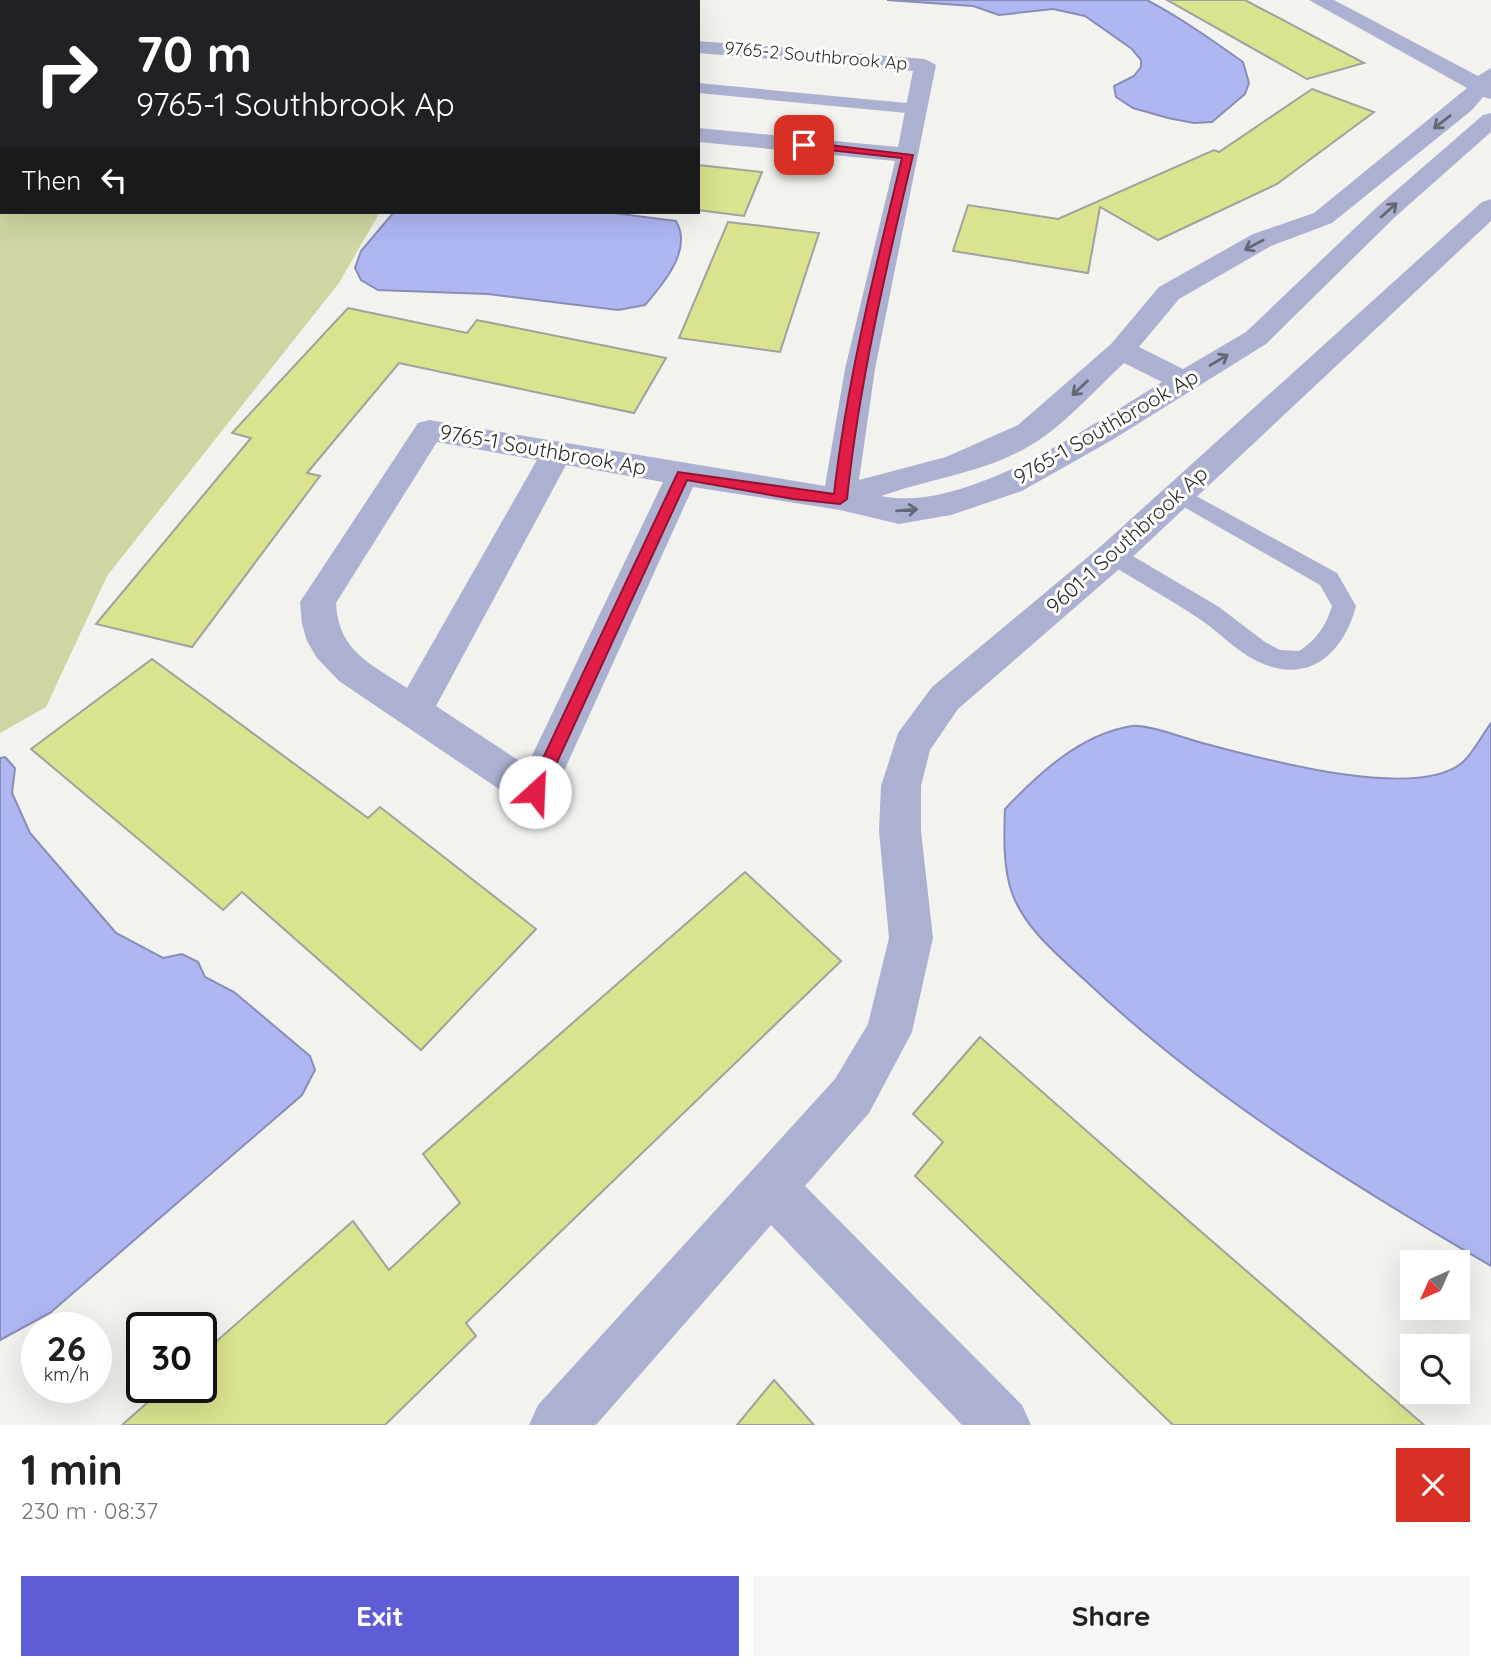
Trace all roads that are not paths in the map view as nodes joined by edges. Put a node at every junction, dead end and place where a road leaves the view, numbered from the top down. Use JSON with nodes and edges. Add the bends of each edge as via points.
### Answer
{"nodes":[{"id":1,"x":1319,"y":0,"type":"edge"},
{"id":2,"x":700,"y":47,"type":"edge"},
{"id":3,"x":1488,"y":85,"type":"edge"},
{"id":4,"x":700,"y":88,"type":"edge"},
{"id":5,"x":917,"y":109,"type":"junction"},
{"id":6,"x":1491,"y":120,"type":"edge"},
{"id":7,"x":700,"y":135,"type":"edge"},
{"id":8,"x":908,"y":155,"type":"junction"},
{"id":9,"x":1489,"y":212,"type":"edge"},
{"id":10,"x":1121,"y":350,"type":"junction"},
{"id":11,"x":1185,"y":382,"type":"junction"},
{"id":12,"x":558,"y":451,"type":"junction"},
{"id":13,"x":683,"y":475,"type":"junction"},
{"id":14,"x":1178,"y":495,"type":"junction"},
{"id":15,"x":840,"y":499,"type":"junction"},
{"id":16,"x":1113,"y":555,"type":"junction"},
{"id":17,"x":413,"y":713,"type":"junction"},
{"id":18,"x":770,"y":1187,"type":"junction"},
{"id":19,"x":558,"y":1425,"type":"edge"},
{"id":20,"x":1002,"y":1425,"type":"edge"}],
"edges":[{"from":1,"to":3,"type":"street"},
{"from":2,"to":5,"type":"street","name":"9765-2 Southbrook Ap","via":[[925,65]]},
{"from":3,"to":10,"type":"street","one_way":true,"via":[[1323,218],[1262,240],[1168,293]]},
{"from":4,"to":5,"type":"lane"},
{"from":5,"to":8,"type":"street","name":"9765-2 Southbrook Ap"},
{"from":11,"to":6,"type":"street","name":"9765-1 Southbrook Ap","one_way":true,"via":[[1256,338],[1386,212]]},
{"from":7,"to":8,"type":"street"},
{"from":8,"to":15,"type":"street","name":"9765-2 Southbrook Ap","via":[[876,288],[846,442]]},
{"from":9,"to":14,"type":"street","name":"9601-1 Southbrook Ap"},
{"from":10,"to":11,"type":"street"},
{"from":10,"to":15,"type":"street","one_way":true,"via":[[1056,410],[1005,445],[954,466]]},
{"from":15,"to":11,"type":"street","name":"9765-1 Southbrook Ap","one_way":true,"via":[[899,512],[951,504],[1011,483]]},
{"from":12,"to":13,"type":"street","name":"9765-1 Southbrook Ap"},
{"from":12,"to":17,"type":"street"},
{"from":12,"to":17,"type":"street","name":"9765-1 Southbrook Ap","via":[[429,430],[318,602],[318,628],[331,651]]},
{"from":13,"to":15,"type":"street","name":"9765-1 Southbrook Ap"},
{"from":13,"to":17,"type":"street","name":"9765-1 Southbrook Ap","via":[[535,792]]},
{"from":14,"to":16,"type":"street","name":"9601-1 Southbrook Ap"},
{"from":14,"to":16,"type":"lane","via":[[1329,579],[1344,606],[1341,620],[1311,655],[1287,662],[1273,657]]},
{"from":16,"to":18,"type":"street","name":"9601-1 Southbrook Ap","via":[[945,698],[912,745],[901,786],[900,831],[911,938],[889,1032],[852,1096]]},
{"from":18,"to":19,"type":"street","name":"9601-1 Southbrook Ap"},
{"from":18,"to":20,"type":"street"}]}
